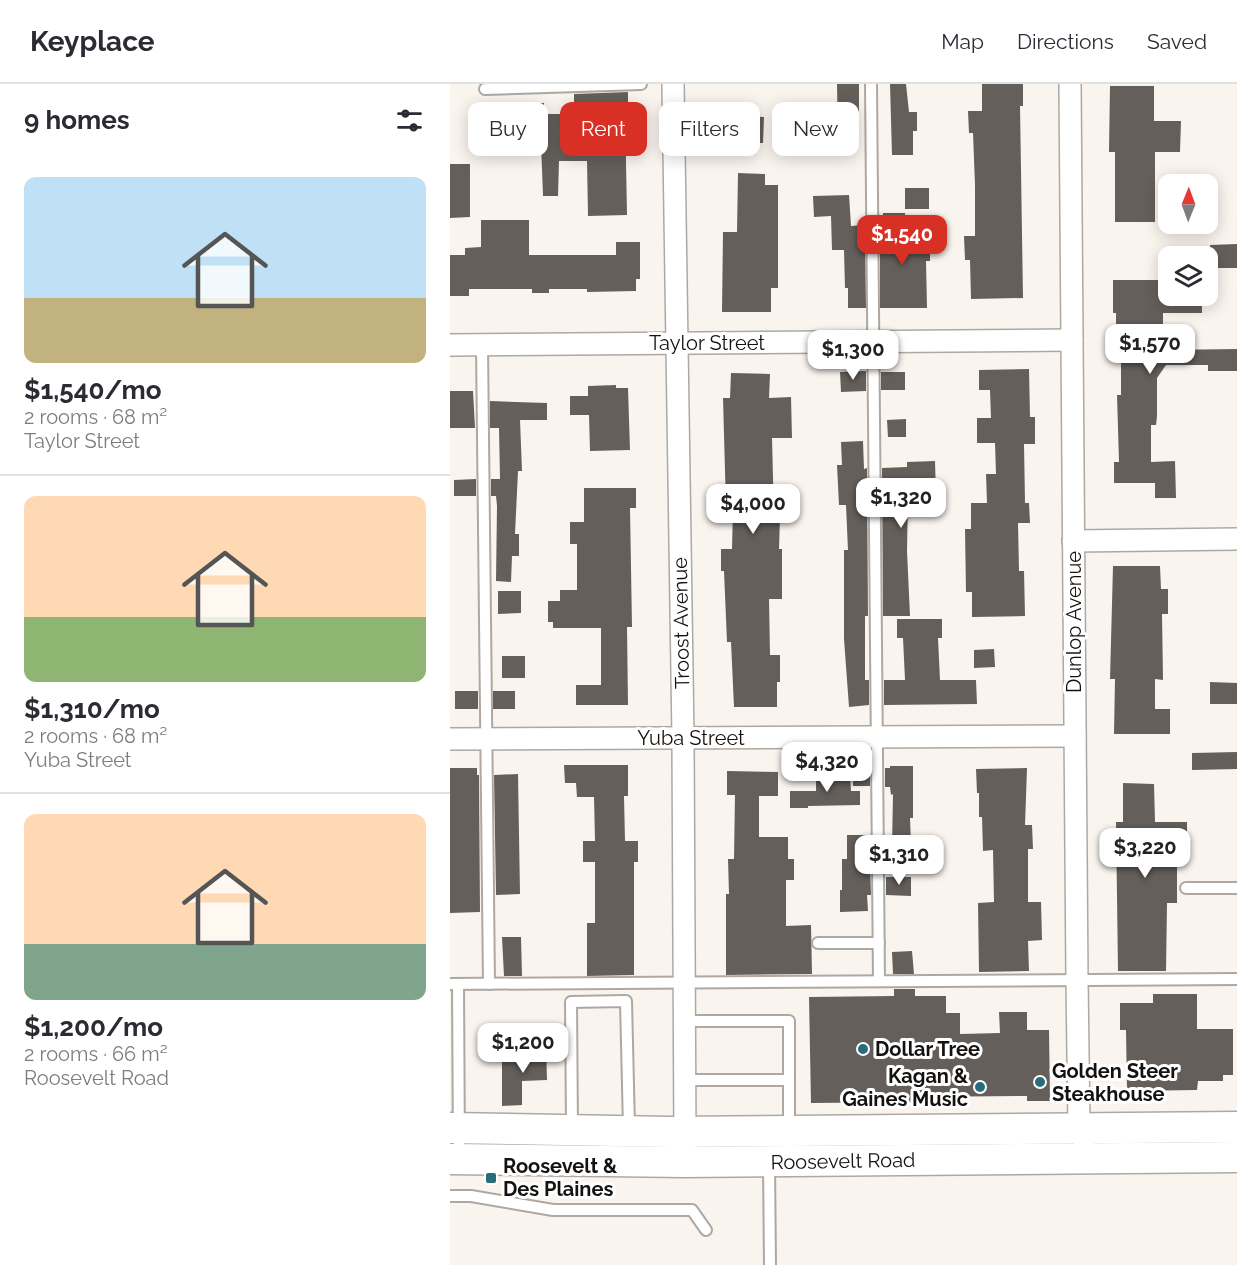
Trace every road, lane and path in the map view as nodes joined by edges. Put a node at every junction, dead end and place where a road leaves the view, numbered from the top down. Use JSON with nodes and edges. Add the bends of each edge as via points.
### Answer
{"nodes":[{"id":1,"x":641,"y":84,"type":"edge"},
{"id":2,"x":673,"y":84,"type":"edge"},
{"id":3,"x":871,"y":84,"type":"edge"},
{"id":4,"x":1070,"y":84,"type":"edge"},
{"id":5,"x":485,"y":89,"type":"dead end"},
{"id":6,"x":1072,"y":340,"type":"junction"},
{"id":7,"x":874,"y":342,"type":"junction"},
{"id":8,"x":677,"y":343,"type":"junction"},
{"id":9,"x":450,"y":345,"type":"edge"},
{"id":10,"x":482,"y":345,"type":"junction"},
{"id":11,"x":1237,"y":539,"type":"edge"},
{"id":12,"x":1073,"y":541,"type":"junction"},
{"id":13,"x":1075,"y":736,"type":"junction"},
{"id":14,"x":877,"y":737,"type":"junction"},
{"id":15,"x":683,"y":738,"type":"junction"},
{"id":16,"x":450,"y":739,"type":"edge"},
{"id":17,"x":486,"y":739,"type":"junction"},
{"id":18,"x":1186,"y":888,"type":"dead end"},
{"id":19,"x":1237,"y":888,"type":"edge"},
{"id":20,"x":818,"y":943,"type":"dead end"},
{"id":21,"x":879,"y":943,"type":"junction"},
{"id":22,"x":1237,"y":979,"type":"edge"},
{"id":23,"x":1077,"y":980,"type":"junction"},
{"id":24,"x":879,"y":981,"type":"junction"},
{"id":25,"x":684,"y":983,"type":"junction"},
{"id":26,"x":454,"y":984,"type":"edge"},
{"id":27,"x":489,"y":984,"type":"junction"},
{"id":28,"x":684,"y":1022,"type":"junction"},
{"id":29,"x":683,"y":1080,"type":"junction"},
{"id":30,"x":789,"y":1080,"type":"junction"},
{"id":31,"x":1237,"y":1127,"type":"edge"},
{"id":32,"x":1079,"y":1128,"type":"junction"},
{"id":33,"x":454,"y":1129,"type":"edge"},
{"id":34,"x":684,"y":1132,"type":"junction"},
{"id":35,"x":572,"y":1146,"type":"junction"},
{"id":36,"x":630,"y":1146,"type":"junction"},
{"id":37,"x":779,"y":1146,"type":"junction"},
{"id":38,"x":1237,"y":1157,"type":"edge"},
{"id":39,"x":1091,"y":1158,"type":"junction"},
{"id":40,"x":454,"y":1159,"type":"edge"},
{"id":41,"x":685,"y":1162,"type":"junction"},
{"id":42,"x":450,"y":1196,"type":"edge"},
{"id":43,"x":706,"y":1230,"type":"dead end"},
{"id":44,"x":770,"y":1265,"type":"edge"}],
"edges":[{"from":1,"to":5,"type":"lane"},
{"from":2,"to":8,"type":"street","name":"Troost Avenue"},
{"from":3,"to":7,"type":"lane"},
{"from":4,"to":6,"type":"street","name":"Dunlop Avenue"},
{"from":6,"to":7,"type":"street","name":"Taylor Street"},
{"from":6,"to":12,"type":"street","name":"Dunlop Avenue"},
{"from":7,"to":8,"type":"street","name":"Taylor Street"},
{"from":7,"to":14,"type":"lane"},
{"from":8,"to":10,"type":"street","name":"Taylor Street"},
{"from":8,"to":15,"type":"street","name":"Troost Avenue"},
{"from":9,"to":10,"type":"street","name":"Taylor Street"},
{"from":10,"to":17,"type":"lane"},
{"from":11,"to":12,"type":"street"},
{"from":12,"to":13,"type":"street","name":"Dunlop Avenue"},
{"from":13,"to":14,"type":"street","name":"Yuba Street"},
{"from":13,"to":23,"type":"street","name":"Dunlop Avenue"},
{"from":14,"to":15,"type":"street","name":"Yuba Street"},
{"from":14,"to":21,"type":"lane"},
{"from":15,"to":17,"type":"street","name":"Yuba Street"},
{"from":15,"to":25,"type":"street","name":"Troost Avenue"},
{"from":16,"to":17,"type":"street","name":"Yuba Street"},
{"from":17,"to":27,"type":"lane"},
{"from":18,"to":19,"type":"lane"},
{"from":20,"to":21,"type":"lane"},
{"from":21,"to":24,"type":"lane"},
{"from":22,"to":23,"type":"lane"},
{"from":23,"to":24,"type":"lane"},
{"from":23,"to":32,"type":"street","name":"Dunlop Avenue"},
{"from":24,"to":25,"type":"lane"},
{"from":25,"to":27,"type":"lane"},
{"from":25,"to":28,"type":"street","name":"Troost Avenue"},
{"from":26,"to":27,"type":"lane"},
{"from":26,"to":33,"type":"lane"},
{"from":28,"to":29,"type":"street","name":"Troost Avenue"},
{"from":28,"to":30,"type":"lane","via":[[789,1021]]},
{"from":29,"to":30,"type":"lane"},
{"from":29,"to":34,"type":"street","name":"Troost Avenue"},
{"from":30,"to":37,"type":"lane"},
{"from":31,"to":32,"type":"main road","name":"Roosevelt Road"},
{"from":32,"to":37,"type":"main road","name":"Roosevelt Road"},
{"from":32,"to":39,"type":"street","name":"Dunlop Avenue"},
{"from":33,"to":35,"type":"main road","name":"Roosevelt Road"},
{"from":33,"to":40,"type":"lane"},
{"from":34,"to":36,"type":"main road","name":"Roosevelt Road"},
{"from":34,"to":37,"type":"main road","name":"Roosevelt Road"},
{"from":34,"to":41,"type":"street","name":"Troost Avenue"},
{"from":35,"to":36,"type":"main road","name":"Roosevelt Road"},
{"from":35,"to":36,"type":"lane","via":[[571,1002],[626,1001]]},
{"from":35,"to":40,"type":"main road","name":"Roosevelt Road"},
{"from":36,"to":41,"type":"main road","name":"Roosevelt Road"},
{"from":37,"to":39,"type":"main road","name":"Roosevelt Road"},
{"from":37,"to":41,"type":"main road","name":"Roosevelt Road"},
{"from":37,"to":44,"type":"lane"},
{"from":38,"to":39,"type":"main road","name":"Roosevelt Road"},
{"from":42,"to":43,"type":"lane","via":[[553,1210],[692,1210]]}]}
